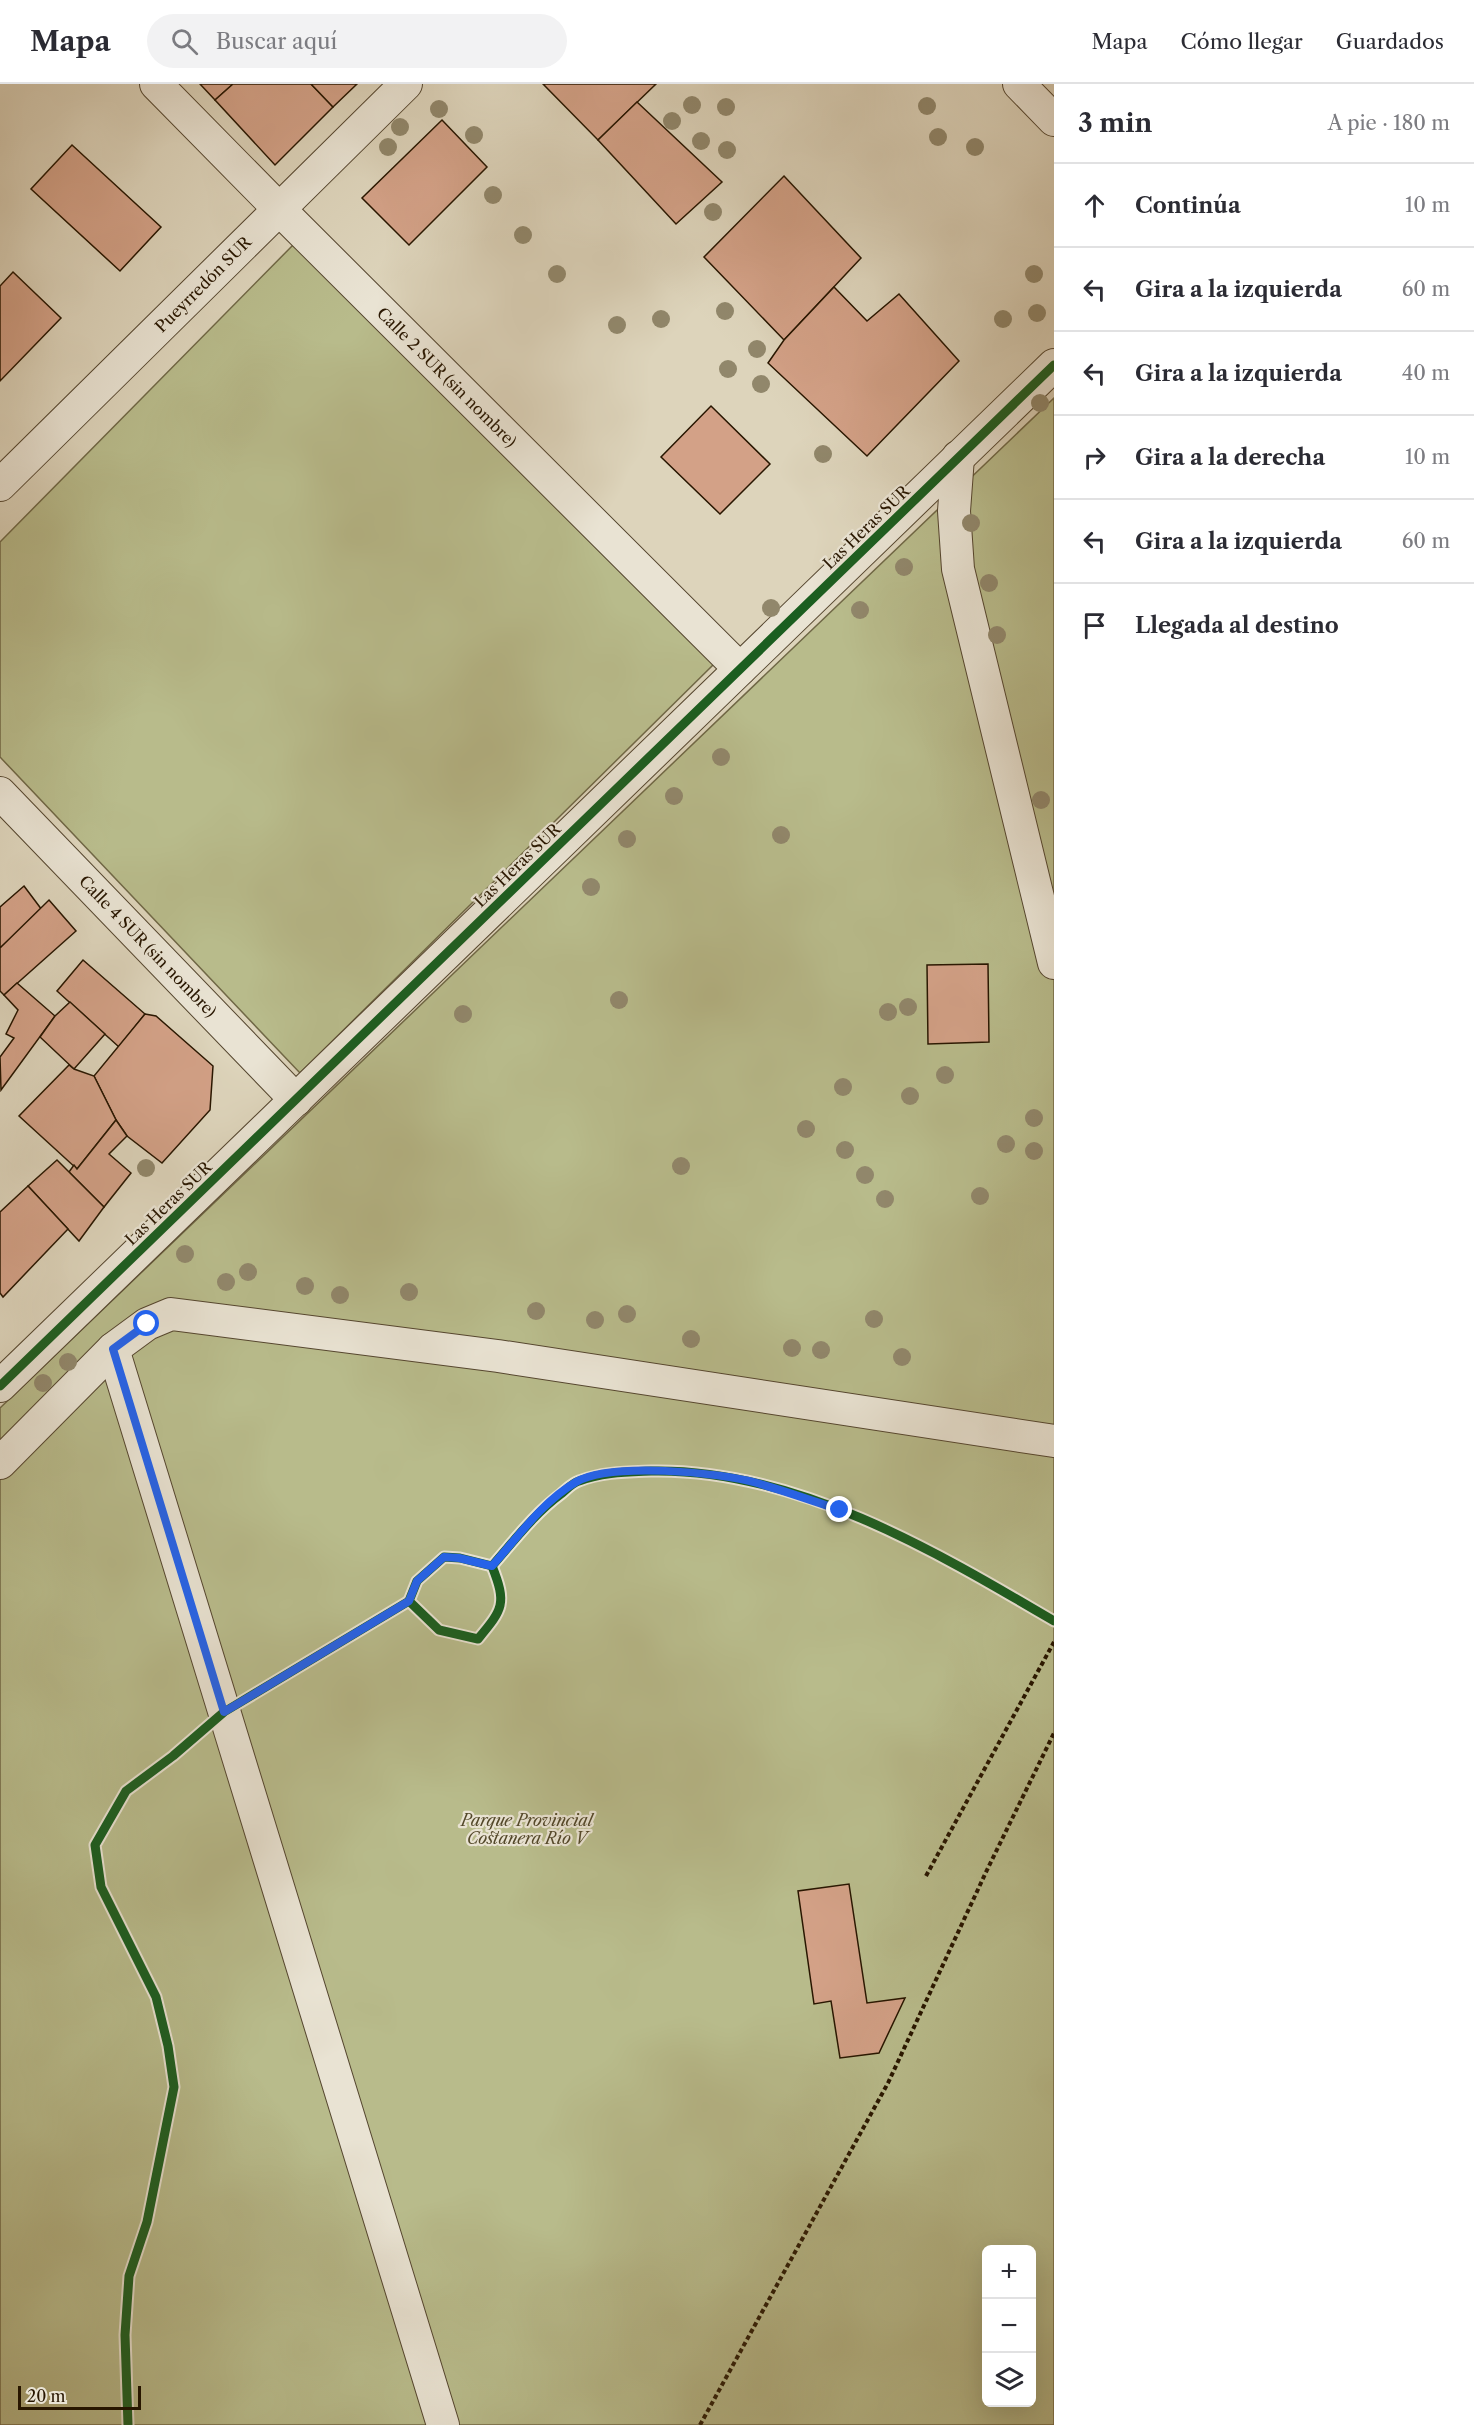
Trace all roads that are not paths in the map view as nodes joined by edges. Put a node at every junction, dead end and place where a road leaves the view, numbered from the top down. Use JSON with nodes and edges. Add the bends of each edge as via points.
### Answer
{"nodes":[{"id":1,"x":156,"y":84,"type":"edge"},
{"id":2,"x":406,"y":84,"type":"edge"},
{"id":3,"x":1019,"y":84,"type":"edge"},
{"id":4,"x":1054,"y":120,"type":"edge"},
{"id":5,"x":279,"y":209,"type":"junction"},
{"id":6,"x":1054,"y":365,"type":"edge"},
{"id":7,"x":958,"y":457,"type":"junction"},
{"id":8,"x":0,"y":485,"type":"edge"},
{"id":9,"x":740,"y":669,"type":"junction"},
{"id":10,"x":0,"y":793,"type":"edge"},
{"id":11,"x":1054,"y":963,"type":"edge"},
{"id":12,"x":296,"y":1100,"type":"junction"},
{"id":13,"x":113,"y":1349,"type":"junction"},
{"id":14,"x":11,"y":1357,"type":"edge"},
{"id":15,"x":0,"y":1386,"type":"edge"},
{"id":16,"x":1054,"y":1441,"type":"edge"},
{"id":17,"x":0,"y":1463,"type":"edge"},
{"id":18,"x":442,"y":2425,"type":"edge"}],
"edges":[{"from":1,"to":5,"type":"street","name":"Calle 2 SUR (sin nombre)"},
{"from":2,"to":5,"type":"street","name":"Pueyrredón SUR"},
{"from":3,"to":4,"type":"street"},
{"from":5,"to":8,"type":"street","name":"Pueyrredón SUR"},
{"from":5,"to":9,"type":"street","name":"Calle 2 SUR (sin nombre)"},
{"from":6,"to":7,"type":"street","name":"Las Heras SUR"},
{"from":7,"to":9,"type":"street","name":"Las Heras SUR"},
{"from":7,"to":11,"type":"street","via":[[954,511],[958,569]]},
{"from":9,"to":12,"type":"street","name":"Las Heras SUR"},
{"from":10,"to":12,"type":"street","name":"Calle 4 SUR (sin nombre)"},
{"from":12,"to":14,"type":"street","name":"Las Heras SUR"},
{"from":13,"to":16,"type":"street","via":[[147,1324],[171,1314],[498,1356]]},
{"from":13,"to":17,"type":"street"},
{"from":13,"to":18,"type":"street"},
{"from":14,"to":15,"type":"street","name":"Las Heras SUR"}]}
